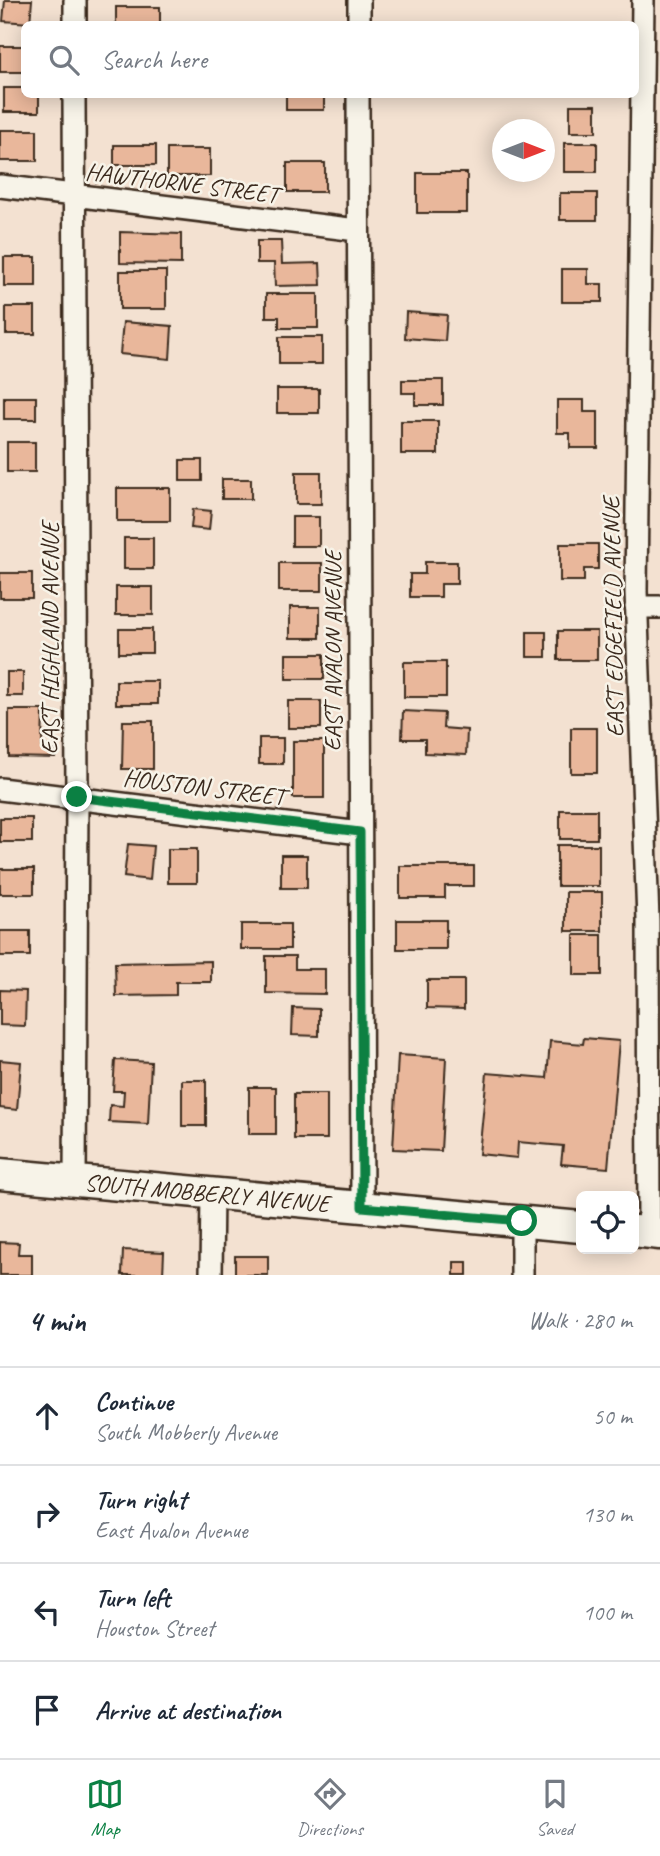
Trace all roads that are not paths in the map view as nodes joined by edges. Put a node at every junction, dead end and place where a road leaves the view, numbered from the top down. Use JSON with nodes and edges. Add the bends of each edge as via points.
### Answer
{"nodes":[{"id":1,"x":75,"y":0,"type":"edge"},
{"id":2,"x":359,"y":0,"type":"edge"},
{"id":3,"x":643,"y":0,"type":"edge"},
{"id":4,"x":75,"y":21,"type":"edge"},
{"id":5,"x":359,"y":21,"type":"edge"},
{"id":6,"x":75,"y":98,"type":"edge"},
{"id":7,"x":358,"y":98,"type":"edge"},
{"id":8,"x":0,"y":186,"type":"edge"},
{"id":9,"x":74,"y":196,"type":"junction"},
{"id":10,"x":357,"y":230,"type":"junction"},
{"id":11,"x":636,"y":607,"type":"junction"},
{"id":12,"x":660,"y":607,"type":"edge"},
{"id":13,"x":0,"y":789,"type":"edge"},
{"id":14,"x":77,"y":797,"type":"junction"},
{"id":15,"x":360,"y":832,"type":"junction"},
{"id":16,"x":0,"y":1174,"type":"edge"},
{"id":17,"x":75,"y":1181,"type":"junction"},
{"id":18,"x":212,"y":1192,"type":"junction"},
{"id":19,"x":362,"y":1207,"type":"junction"},
{"id":20,"x":522,"y":1221,"type":"junction"},
{"id":21,"x":576,"y":1226,"type":"edge"},
{"id":22,"x":648,"y":1233,"type":"edge"},
{"id":23,"x":211,"y":1275,"type":"edge"},
{"id":24,"x":522,"y":1275,"type":"edge"}],
"edges":[{"from":1,"to":4,"type":"street"},
{"from":2,"to":5,"type":"street"},
{"from":3,"to":11,"type":"street","name":"EAST EDGEFIELD AVENUE"},
{"from":6,"to":9,"type":"street","name":"EAST HIGHLAND AVENUE"},
{"from":7,"to":10,"type":"street","name":"EAST AVALON AVENUE"},
{"from":8,"to":9,"type":"street","name":"HAWTHORNE STREET"},
{"from":9,"to":10,"type":"street","name":"HAWTHORNE STREET"},
{"from":9,"to":14,"type":"street","name":"EAST HIGHLAND AVENUE"},
{"from":10,"to":15,"type":"street","name":"EAST AVALON AVENUE"},
{"from":11,"to":12,"type":"street"},
{"from":11,"to":22,"type":"street","name":"EAST EDGEFIELD AVENUE","via":[[648,920]]},
{"from":13,"to":14,"type":"street","name":"HOUSTON STREET"},
{"from":14,"to":15,"type":"street","name":"HOUSTON STREET"},
{"from":14,"to":17,"type":"street","name":"EAST HIGHLAND AVENUE"},
{"from":15,"to":19,"type":"street","name":"EAST AVALON AVENUE"},
{"from":16,"to":17,"type":"main road","name":"SOUTH MOBBERLY AVENUE"},
{"from":17,"to":18,"type":"main road","name":"SOUTH MOBBERLY AVENUE"},
{"from":18,"to":19,"type":"main road","name":"SOUTH MOBBERLY AVENUE"},
{"from":18,"to":23,"type":"street"},
{"from":19,"to":20,"type":"main road","name":"SOUTH MOBBERLY AVENUE"},
{"from":20,"to":21,"type":"main road","name":"SOUTH MOBBERLY AVENUE"},
{"from":20,"to":24,"type":"street"}]}
